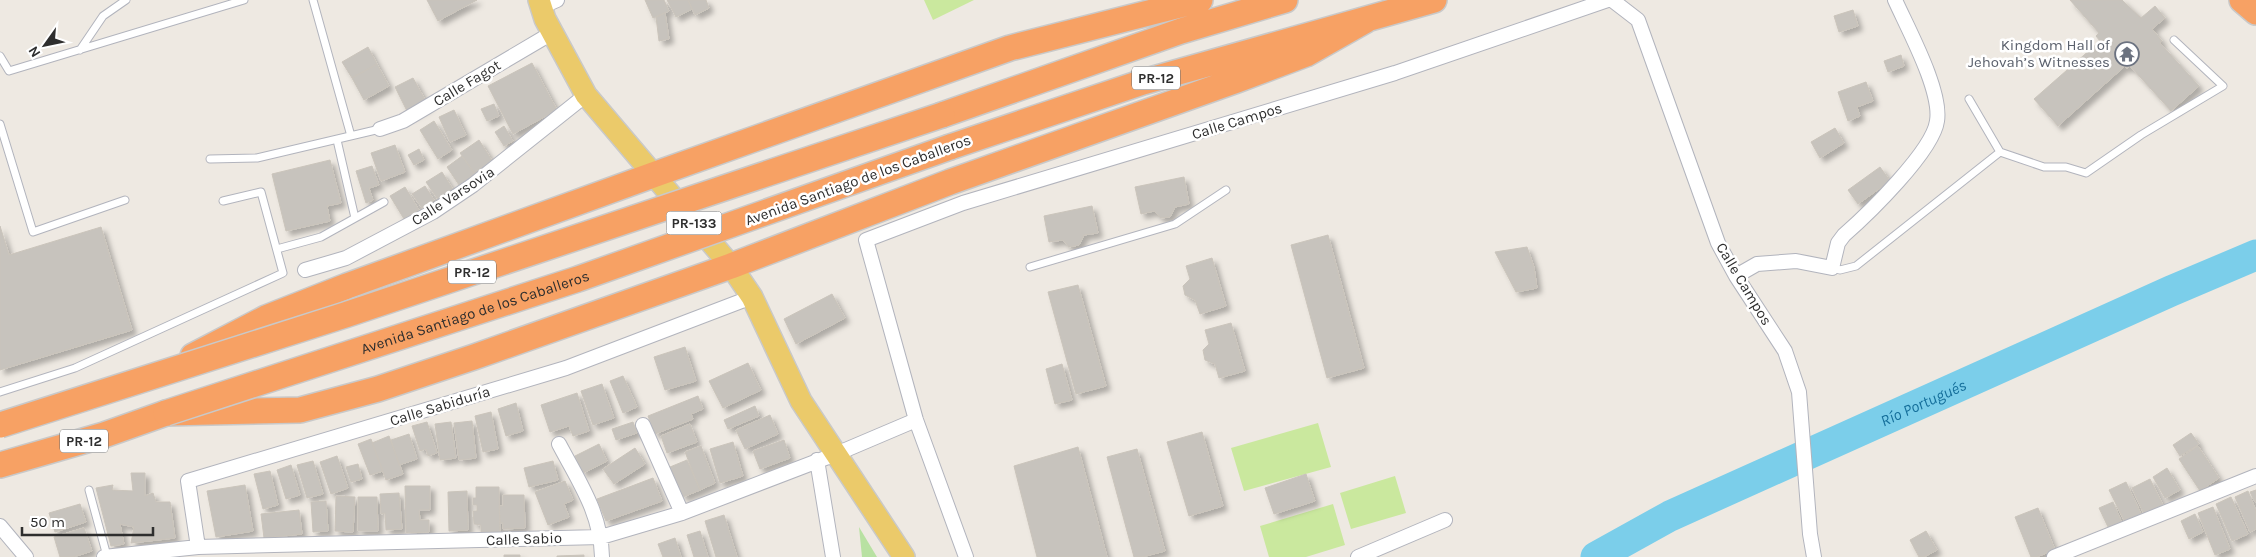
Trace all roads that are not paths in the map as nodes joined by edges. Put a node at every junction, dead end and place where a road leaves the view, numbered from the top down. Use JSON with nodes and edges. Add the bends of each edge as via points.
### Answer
{"nodes":[{"id":1,"x":126,"y":0,"type":"edge"},
{"id":2,"x":244,"y":0,"type":"edge"},
{"id":3,"x":313,"y":0,"type":"edge"},
{"id":4,"x":1200,"y":0,"type":"edge"},
{"id":5,"x":1285,"y":0,"type":"edge"},
{"id":6,"x":1434,"y":0,"type":"edge"},
{"id":7,"x":1608,"y":0,"type":"edge"},
{"id":8,"x":1612,"y":0,"type":"edge"},
{"id":9,"x":1895,"y":0,"type":"edge"},
{"id":10,"x":2242,"y":0,"type":"edge"},
{"id":11,"x":545,"y":2,"type":"edge"},
{"id":12,"x":2256,"y":12,"type":"edge"},
{"id":13,"x":1366,"y":20,"type":"junction"},
{"id":14,"x":552,"y":33,"type":"junction"},
{"id":15,"x":2174,"y":40,"type":"dead end"},
{"id":16,"x":80,"y":50,"type":"junction"},
{"id":17,"x":0,"y":56,"type":"edge"},
{"id":18,"x":9,"y":71,"type":"junction"},
{"id":19,"x":0,"y":73,"type":"edge"},
{"id":20,"x":586,"y":95,"type":"junction"},
{"id":21,"x":1969,"y":99,"type":"dead end"},
{"id":22,"x":0,"y":124,"type":"edge"},
{"id":23,"x":380,"y":129,"type":"joint"},
{"id":24,"x":351,"y":136,"type":"junction"},
{"id":25,"x":337,"y":140,"type":"junction"},
{"id":26,"x":2000,"y":152,"type":"junction"},
{"id":27,"x":210,"y":159,"type":"dead end"},
{"id":28,"x":653,"y":175,"type":"junction"},
{"id":29,"x":1226,"y":190,"type":"dead end"},
{"id":30,"x":125,"y":200,"type":"dead end"},
{"id":31,"x":223,"y":201,"type":"dead end"},
{"id":32,"x":384,"y":202,"type":"dead end"},
{"id":33,"x":355,"y":218,"type":"junction"},
{"id":34,"x":277,"y":249,"type":"junction"},
{"id":35,"x":731,"y":266,"type":"junction"},
{"id":36,"x":1030,"y":267,"type":"dead end"},
{"id":37,"x":1832,"y":268,"type":"junction"},
{"id":38,"x":305,"y":270,"type":"dead end"},
{"id":39,"x":1736,"y":276,"type":"junction"},
{"id":40,"x":752,"y":297,"type":"junction"},
{"id":41,"x":154,"y":377,"type":"junction"},
{"id":42,"x":0,"y":392,"type":"edge"},
{"id":43,"x":166,"y":413,"type":"junction"},
{"id":44,"x":916,"y":420,"type":"junction"},
{"id":45,"x":0,"y":425,"type":"edge"},
{"id":46,"x":643,"y":425,"type":"dead end"},
{"id":47,"x":559,"y":444,"type":"dead end"},
{"id":48,"x":827,"y":457,"type":"junction"},
{"id":49,"x":0,"y":465,"type":"edge"},
{"id":50,"x":2256,"y":476,"type":"edge"},
{"id":51,"x":89,"y":490,"type":"dead end"},
{"id":52,"x":682,"y":513,"type":"junction"},
{"id":53,"x":1445,"y":520,"type":"dead end"},
{"id":54,"x":0,"y":526,"type":"edge"},
{"id":55,"x":602,"y":537,"type":"junction"},
{"id":56,"x":198,"y":548,"type":"junction"},
{"id":57,"x":26,"y":557,"type":"edge"},
{"id":58,"x":105,"y":557,"type":"edge"},
{"id":59,"x":602,"y":557,"type":"edge"},
{"id":60,"x":833,"y":557,"type":"edge"},
{"id":61,"x":904,"y":557,"type":"edge"},
{"id":62,"x":966,"y":557,"type":"edge"},
{"id":63,"x":1358,"y":557,"type":"edge"},
{"id":64,"x":1814,"y":557,"type":"edge"},
{"id":65,"x":2054,"y":557,"type":"edge"}],
"edges":[{"from":1,"to":16,"type":"lane","via":[[103,16]]},
{"from":2,"to":16,"type":"lane"},
{"from":3,"to":24,"type":"lane"},
{"from":4,"to":28,"type":"highway","via":[[1010,48]]},
{"from":5,"to":41,"type":"highway","number":"PR-12","bridge":true,"via":[[1172,34],[942,115]]},
{"from":6,"to":13,"type":"highway","name":"Avenida Santiago de los Caballeros","number":"PR-12"},
{"from":7,"to":44,"type":"street","name":"Calle Campos","via":[[1395,72],[963,203],[866,240]]},
{"from":8,"to":39,"type":"street","name":"Calle Campos","via":[[1638,20],[1718,243]]},
{"from":9,"to":37,"type":"street","via":[[1930,79],[1938,121],[1915,161],[1838,243]]},
{"from":10,"to":12,"type":"highway"},
{"from":11,"to":14,"type":"main road","number":"PR-133"},
{"from":13,"to":35,"type":"highway","via":[[1306,54],[941,185]]},
{"from":13,"to":43,"type":"highway","name":"Avenida Santiago de los Caballeros","number":"PR-12","bridge":true,"via":[[1143,82],[578,279]]},
{"from":14,"to":20,"type":"main road","number":"PR-133"},
{"from":14,"to":23,"type":"street","name":"Calle Fagot","via":[[403,122]]},
{"from":15,"to":26,"type":"lane","via":[[2223,86],[2141,134],[2086,173],[2066,167],[2044,167]]},
{"from":16,"to":18,"type":"lane"},
{"from":17,"to":18,"type":"lane"},
{"from":18,"to":19,"type":"lane"},
{"from":20,"to":28,"type":"main road","number":"PR-133"},
{"from":20,"to":38,"type":"street","name":"Calle Varsovia","via":[[474,185],[433,212],[346,258]]},
{"from":21,"to":26,"type":"lane"},
{"from":22,"to":30,"type":"lane","via":[[34,232]]},
{"from":23,"to":24,"type":"lane"},
{"from":24,"to":25,"type":"lane"},
{"from":25,"to":27,"type":"lane","via":[[257,158]]},
{"from":25,"to":33,"type":"lane"},
{"from":26,"to":37,"type":"lane","via":[[1856,266],[1840,270]]},
{"from":28,"to":35,"type":"main road","number":"PR-133"},
{"from":28,"to":41,"type":"highway","bridge":true,"via":[[266,318]]},
{"from":29,"to":36,"type":"lane","via":[[1175,224]]},
{"from":31,"to":34,"type":"lane","via":[[261,192]]},
{"from":32,"to":33,"type":"lane"},
{"from":33,"to":34,"type":"lane","via":[[322,237]]},
{"from":34,"to":42,"type":"lane","via":[[283,273],[75,368]]},
{"from":35,"to":40,"type":"main road","number":"PR-133"},
{"from":35,"to":43,"type":"highway","bridge":true,"via":[[474,357],[378,389],[300,410]]},
{"from":37,"to":39,"type":"street","via":[[1796,261],[1757,264]]},
{"from":39,"to":64,"type":"street","name":"Calle Campos","via":[[1786,351],[1799,392]]},
{"from":40,"to":48,"type":"main road","number":"PR-133"},
{"from":40,"to":56,"type":"street","name":"Calle Sabiduría","via":[[566,368],[188,481]]},
{"from":41,"to":45,"type":"highway","number":"PR-12","bridge":true},
{"from":43,"to":49,"type":"highway","name":"Avenida Santiago de los Caballeros","number":"PR-12"},
{"from":44,"to":48,"type":"street","name":"Calle Sabio"},
{"from":44,"to":62,"type":"street"},
{"from":46,"to":52,"type":"street"},
{"from":47,"to":55,"type":"street","via":[[596,516]]},
{"from":48,"to":52,"type":"street","name":"Calle Sabio"},
{"from":48,"to":60,"type":"street"},
{"from":48,"to":61,"type":"main road","number":"PR-133"},
{"from":50,"to":65,"type":"street"},
{"from":51,"to":58,"type":"lane"},
{"from":52,"to":55,"type":"street","name":"Calle Sabio"},
{"from":53,"to":63,"type":"street"},
{"from":54,"to":57,"type":"street"},
{"from":55,"to":56,"type":"street","name":"Calle Sabio"},
{"from":55,"to":59,"type":"street"},
{"from":56,"to":58,"type":"street","name":"Calle Sabio"}]}
